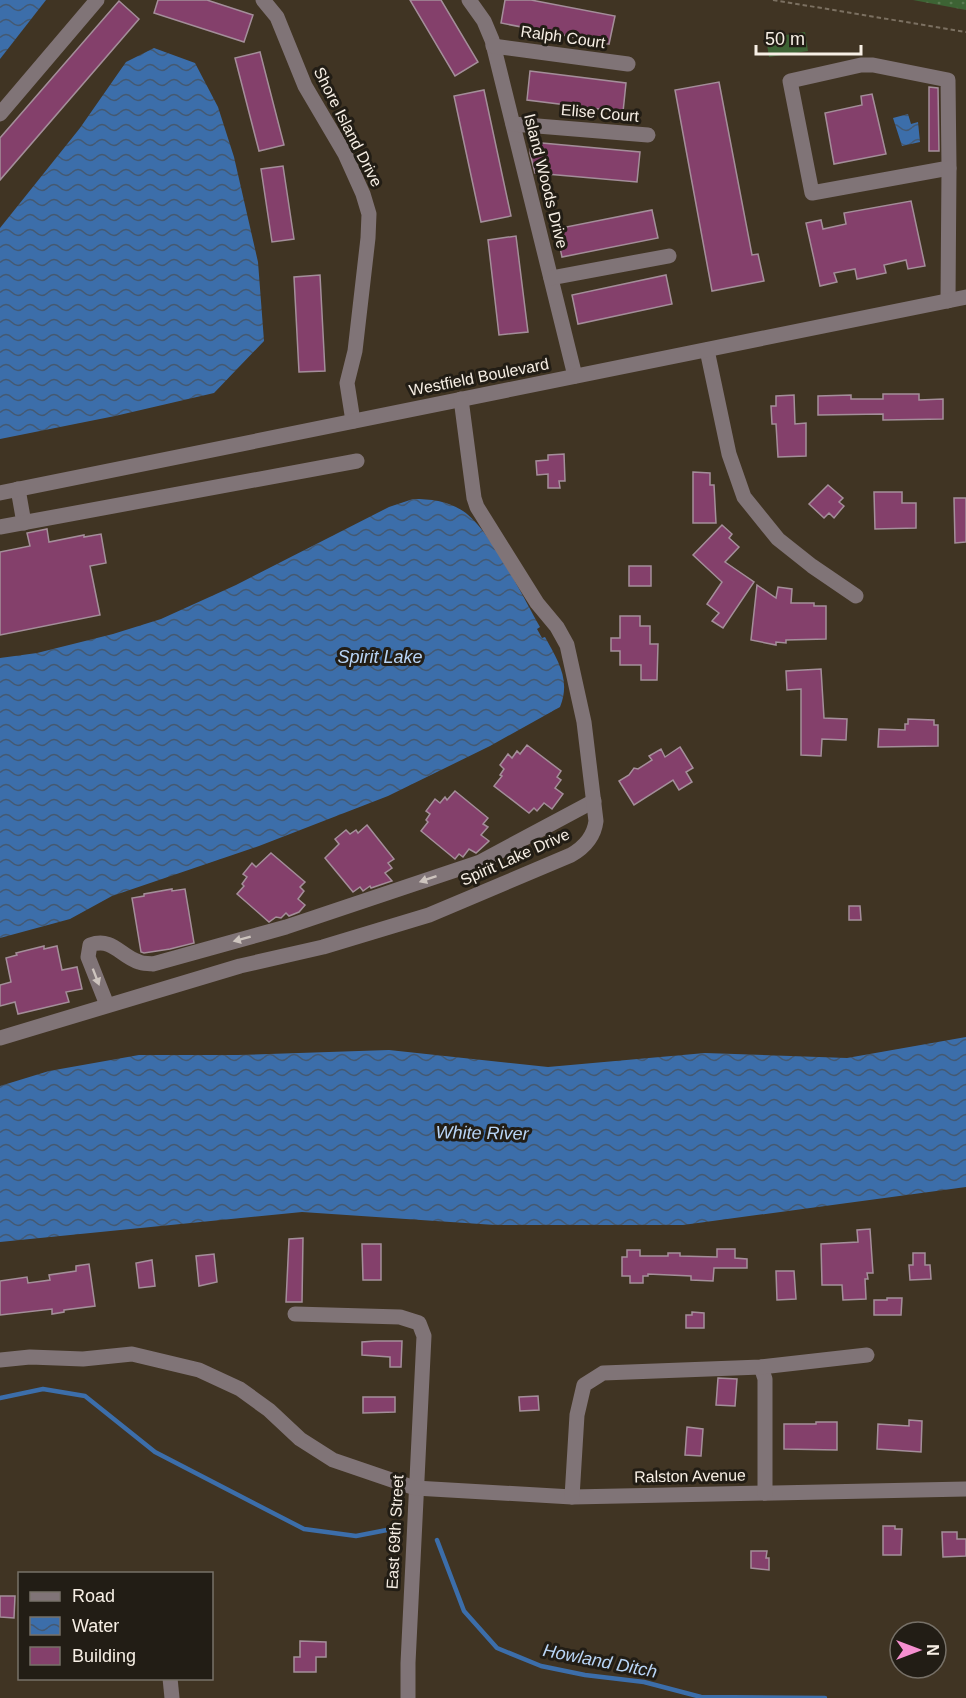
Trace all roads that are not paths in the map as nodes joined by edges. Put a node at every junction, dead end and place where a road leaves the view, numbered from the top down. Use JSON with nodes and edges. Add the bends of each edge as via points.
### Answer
{"nodes":[{"id":1,"x":97,"y":0,"type":"edge"},
{"id":2,"x":469,"y":0,"type":"edge"},
{"id":3,"x":267,"y":1,"type":"edge"},
{"id":4,"x":493,"y":46,"type":"junction"},
{"id":5,"x":628,"y":64,"type":"dead end"},
{"id":6,"x":0,"y":114,"type":"edge"},
{"id":7,"x":513,"y":124,"type":"junction"},
{"id":8,"x":648,"y":135,"type":"dead end"},
{"id":9,"x":949,"y":168,"type":"junction"},
{"id":10,"x":669,"y":256,"type":"dead end"},
{"id":11,"x":551,"y":278,"type":"junction"},
{"id":12,"x":966,"y":297,"type":"edge"},
{"id":13,"x":948,"y":301,"type":"junction"},
{"id":14,"x":707,"y":350,"type":"junction"},
{"id":15,"x":575,"y":376,"type":"junction"},
{"id":16,"x":461,"y":399,"type":"junction"},
{"id":17,"x":353,"y":421,"type":"junction"},
{"id":18,"x":357,"y":461,"type":"dead end"},
{"id":19,"x":18,"y":489,"type":"junction"},
{"id":20,"x":0,"y":493,"type":"edge"},
{"id":21,"x":24,"y":523,"type":"junction"},
{"id":22,"x":0,"y":527,"type":"edge"},
{"id":23,"x":856,"y":596,"type":"dead end"},
{"id":24,"x":594,"y":801,"type":"junction"},
{"id":25,"x":107,"y":1005,"type":"junction"},
{"id":26,"x":0,"y":1038,"type":"edge"},
{"id":27,"x":295,"y":1314,"type":"dead end"},
{"id":28,"x":867,"y":1355,"type":"dead end"},
{"id":29,"x":0,"y":1360,"type":"edge"},
{"id":30,"x":761,"y":1367,"type":"junction"},
{"id":31,"x":415,"y":1488,"type":"junction"},
{"id":32,"x":966,"y":1489,"type":"edge"},
{"id":33,"x":765,"y":1492,"type":"junction"},
{"id":34,"x":572,"y":1497,"type":"junction"},
{"id":35,"x":170,"y":1680,"type":"edge"},
{"id":36,"x":172,"y":1698,"type":"edge"},
{"id":37,"x":408,"y":1698,"type":"edge"}],
"edges":[{"from":1,"to":6,"type":"street"},
{"from":2,"to":4,"type":"street","name":"Island Woods Drive","via":[[484,21]]},
{"from":3,"to":17,"type":"street","name":"Shore Island Drive","via":[[278,16],[305,86],[345,154],[369,214],[355,351],[347,383]]},
{"from":4,"to":5,"type":"street","name":"Ralph Court"},
{"from":4,"to":7,"type":"street","name":"Island Woods Drive"},
{"from":7,"to":8,"type":"street","name":"Elise Court"},
{"from":7,"to":11,"type":"street","name":"Island Woods Drive"},
{"from":9,"to":9,"type":"street","via":[[948,80],[861,65],[790,81],[812,193]]},
{"from":9,"to":13,"type":"street"},
{"from":10,"to":11,"type":"street"},
{"from":11,"to":15,"type":"street","name":"Island Woods Drive"},
{"from":12,"to":13,"type":"street","name":"Westfield Boulevard"},
{"from":13,"to":14,"type":"street","name":"Westfield Boulevard"},
{"from":14,"to":15,"type":"street","name":"Westfield Boulevard"},
{"from":14,"to":23,"type":"street","via":[[729,454],[744,497],[778,539]]},
{"from":15,"to":16,"type":"street","name":"Westfield Boulevard"},
{"from":16,"to":17,"type":"street","name":"Westfield Boulevard"},
{"from":16,"to":24,"type":"street","name":"Spirit Lake Drive","via":[[477,507],[567,645],[584,722]]},
{"from":17,"to":19,"type":"street","name":"Westfield Boulevard"},
{"from":18,"to":21,"type":"street"},
{"from":19,"to":20,"type":"street","name":"Westfield Boulevard"},
{"from":19,"to":21,"type":"street"},
{"from":21,"to":22,"type":"street"},
{"from":24,"to":25,"type":"street","name":"Spirit Lake Drive","via":[[595,829],[584,846],[571,855],[429,915]]},
{"from":24,"to":25,"type":"street","one_way":true,"via":[[480,862],[286,927],[153,964],[139,962],[107,943],[90,945],[88,957]]},
{"from":25,"to":26,"type":"street","name":"Spirit Lake Drive"},
{"from":27,"to":31,"type":"street","name":"East 69th Street","via":[[400,1317],[419,1323],[424,1336]]},
{"from":28,"to":30,"type":"street"},
{"from":29,"to":31,"type":"street","name":"Ralston Avenue","via":[[30,1356],[83,1359],[122,1354],[199,1371],[229,1382],[258,1401],[300,1439],[333,1460]]},
{"from":30,"to":33,"type":"street","via":[[765,1379]]},
{"from":30,"to":34,"type":"street","via":[[603,1373],[584,1385],[577,1415]]},
{"from":31,"to":34,"type":"street","name":"Ralston Avenue"},
{"from":31,"to":37,"type":"street","name":"East 69th Street"},
{"from":32,"to":33,"type":"street","name":"Ralston Avenue"},
{"from":33,"to":34,"type":"street","name":"Ralston Avenue"},
{"from":35,"to":36,"type":"street"}]}
